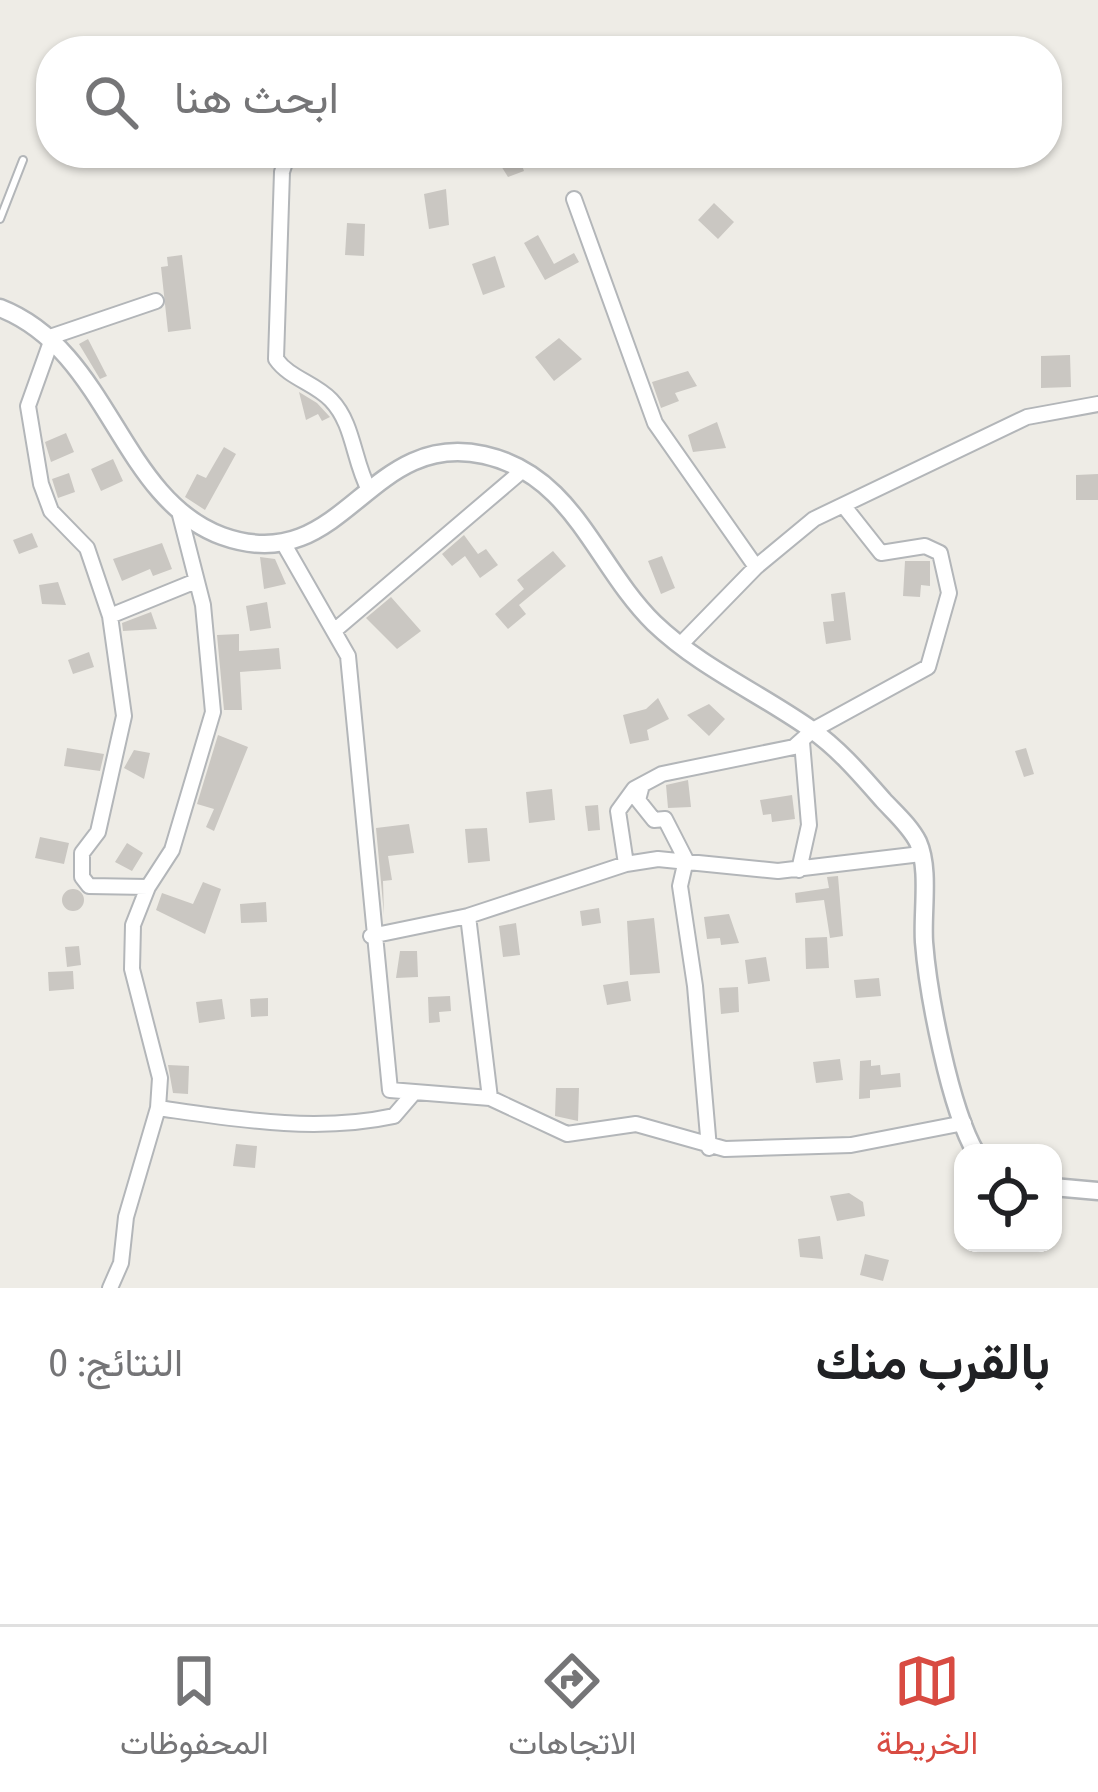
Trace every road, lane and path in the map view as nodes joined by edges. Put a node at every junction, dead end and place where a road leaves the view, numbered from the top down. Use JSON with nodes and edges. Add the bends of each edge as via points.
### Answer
{"nodes":[{"id":1,"x":23,"y":160,"type":"dead end"},
{"id":2,"x":283,"y":168,"type":"edge"},
{"id":3,"x":574,"y":199,"type":"dead end"},
{"id":4,"x":0,"y":219,"type":"edge"},
{"id":5,"x":156,"y":301,"type":"dead end"},
{"id":6,"x":0,"y":308,"type":"edge"},
{"id":7,"x":52,"y":336,"type":"junction"},
{"id":8,"x":1098,"y":404,"type":"edge"},
{"id":9,"x":523,"y":470,"type":"junction"},
{"id":10,"x":369,"y":490,"type":"junction"},
{"id":11,"x":843,"y":505,"type":"junction"},
{"id":12,"x":180,"y":515,"type":"junction"},
{"id":13,"x":285,"y":546,"type":"junction"},
{"id":14,"x":756,"y":567,"type":"junction"},
{"id":15,"x":196,"y":581,"type":"junction"},
{"id":16,"x":110,"y":616,"type":"junction"},
{"id":17,"x":334,"y":631,"type":"junction"},
{"id":18,"x":681,"y":644,"type":"junction"},
{"id":19,"x":807,"y":736,"type":"junction"},
{"id":20,"x":662,"y":774,"type":"junction"},
{"id":21,"x":921,"y":854,"type":"junction"},
{"id":22,"x":686,"y":860,"type":"junction"},
{"id":23,"x":626,"y":864,"type":"junction"},
{"id":24,"x":800,"y":870,"type":"junction"},
{"id":25,"x":148,"y":887,"type":"junction"},
{"id":26,"x":468,"y":916,"type":"junction"},
{"id":27,"x":371,"y":936,"type":"junction"},
{"id":28,"x":412,"y":1095,"type":"junction"},
{"id":29,"x":490,"y":1098,"type":"junction"},
{"id":30,"x":158,"y":1108,"type":"junction"},
{"id":31,"x":964,"y":1123,"type":"junction"},
{"id":32,"x":972,"y":1144,"type":"edge"},
{"id":33,"x":709,"y":1148,"type":"junction"},
{"id":34,"x":1062,"y":1188,"type":"edge"},
{"id":35,"x":1098,"y":1191,"type":"edge"},
{"id":36,"x":110,"y":1288,"type":"edge"}],
"edges":[{"from":1,"to":4,"type":"lane"},
{"from":2,"to":10,"type":"street","via":[[276,358],[334,403]]},
{"from":3,"to":14,"type":"street","via":[[655,423]]},
{"from":5,"to":7,"type":"street"},
{"from":6,"to":7,"type":"street"},
{"from":7,"to":12,"type":"street"},
{"from":7,"to":16,"type":"street","via":[[28,406],[41,484],[50,511],[87,548]]},
{"from":8,"to":11,"type":"street","via":[[1027,417]]},
{"from":9,"to":10,"type":"street","via":[[486,455],[445,452],[405,464]]},
{"from":9,"to":17,"type":"street"},
{"from":9,"to":18,"type":"street","via":[[555,490],[632,597]]},
{"from":10,"to":13,"type":"street"},
{"from":11,"to":14,"type":"street"},
{"from":11,"to":19,"type":"street","via":[[881,553],[925,546],[940,553],[949,593],[928,667]]},
{"from":12,"to":13,"type":"street","via":[[240,541]]},
{"from":12,"to":15,"type":"street"},
{"from":13,"to":17,"type":"street"},
{"from":14,"to":18,"type":"street"},
{"from":15,"to":16,"type":"street"},
{"from":15,"to":25,"type":"street","via":[[213,712],[172,850]]},
{"from":16,"to":25,"type":"street","via":[[124,716],[98,832],[82,853],[82,877],[88,886]]},
{"from":17,"to":27,"type":"street","via":[[350,672]]},
{"from":18,"to":19,"type":"street"},
{"from":19,"to":20,"type":"street","via":[[786,750]]},
{"from":19,"to":21,"type":"street","via":[[904,822]]},
{"from":19,"to":24,"type":"street","via":[[809,825]]},
{"from":20,"to":22,"type":"street","via":[[640,786],[638,800],[654,820],[665,819]]},
{"from":20,"to":23,"type":"street","via":[[622,800]]},
{"from":21,"to":24,"type":"street"},
{"from":21,"to":31,"type":"street","via":[[929,981]]},
{"from":22,"to":23,"type":"street"},
{"from":22,"to":24,"type":"street"},
{"from":22,"to":33,"type":"street","via":[[681,896]]},
{"from":23,"to":26,"type":"street"},
{"from":25,"to":30,"type":"street","via":[[130,955],[158,1063]]},
{"from":26,"to":27,"type":"street"},
{"from":26,"to":29,"type":"street"},
{"from":27,"to":28,"type":"street","via":[[385,1081]]},
{"from":28,"to":29,"type":"street"},
{"from":28,"to":30,"type":"street","via":[[394,1117],[366,1120],[265,1124]]},
{"from":29,"to":33,"type":"street","via":[[567,1135],[635,1124]]},
{"from":30,"to":36,"type":"street"},
{"from":31,"to":32,"type":"street"},
{"from":31,"to":33,"type":"street","via":[[851,1145]]},
{"from":34,"to":35,"type":"street"}]}
